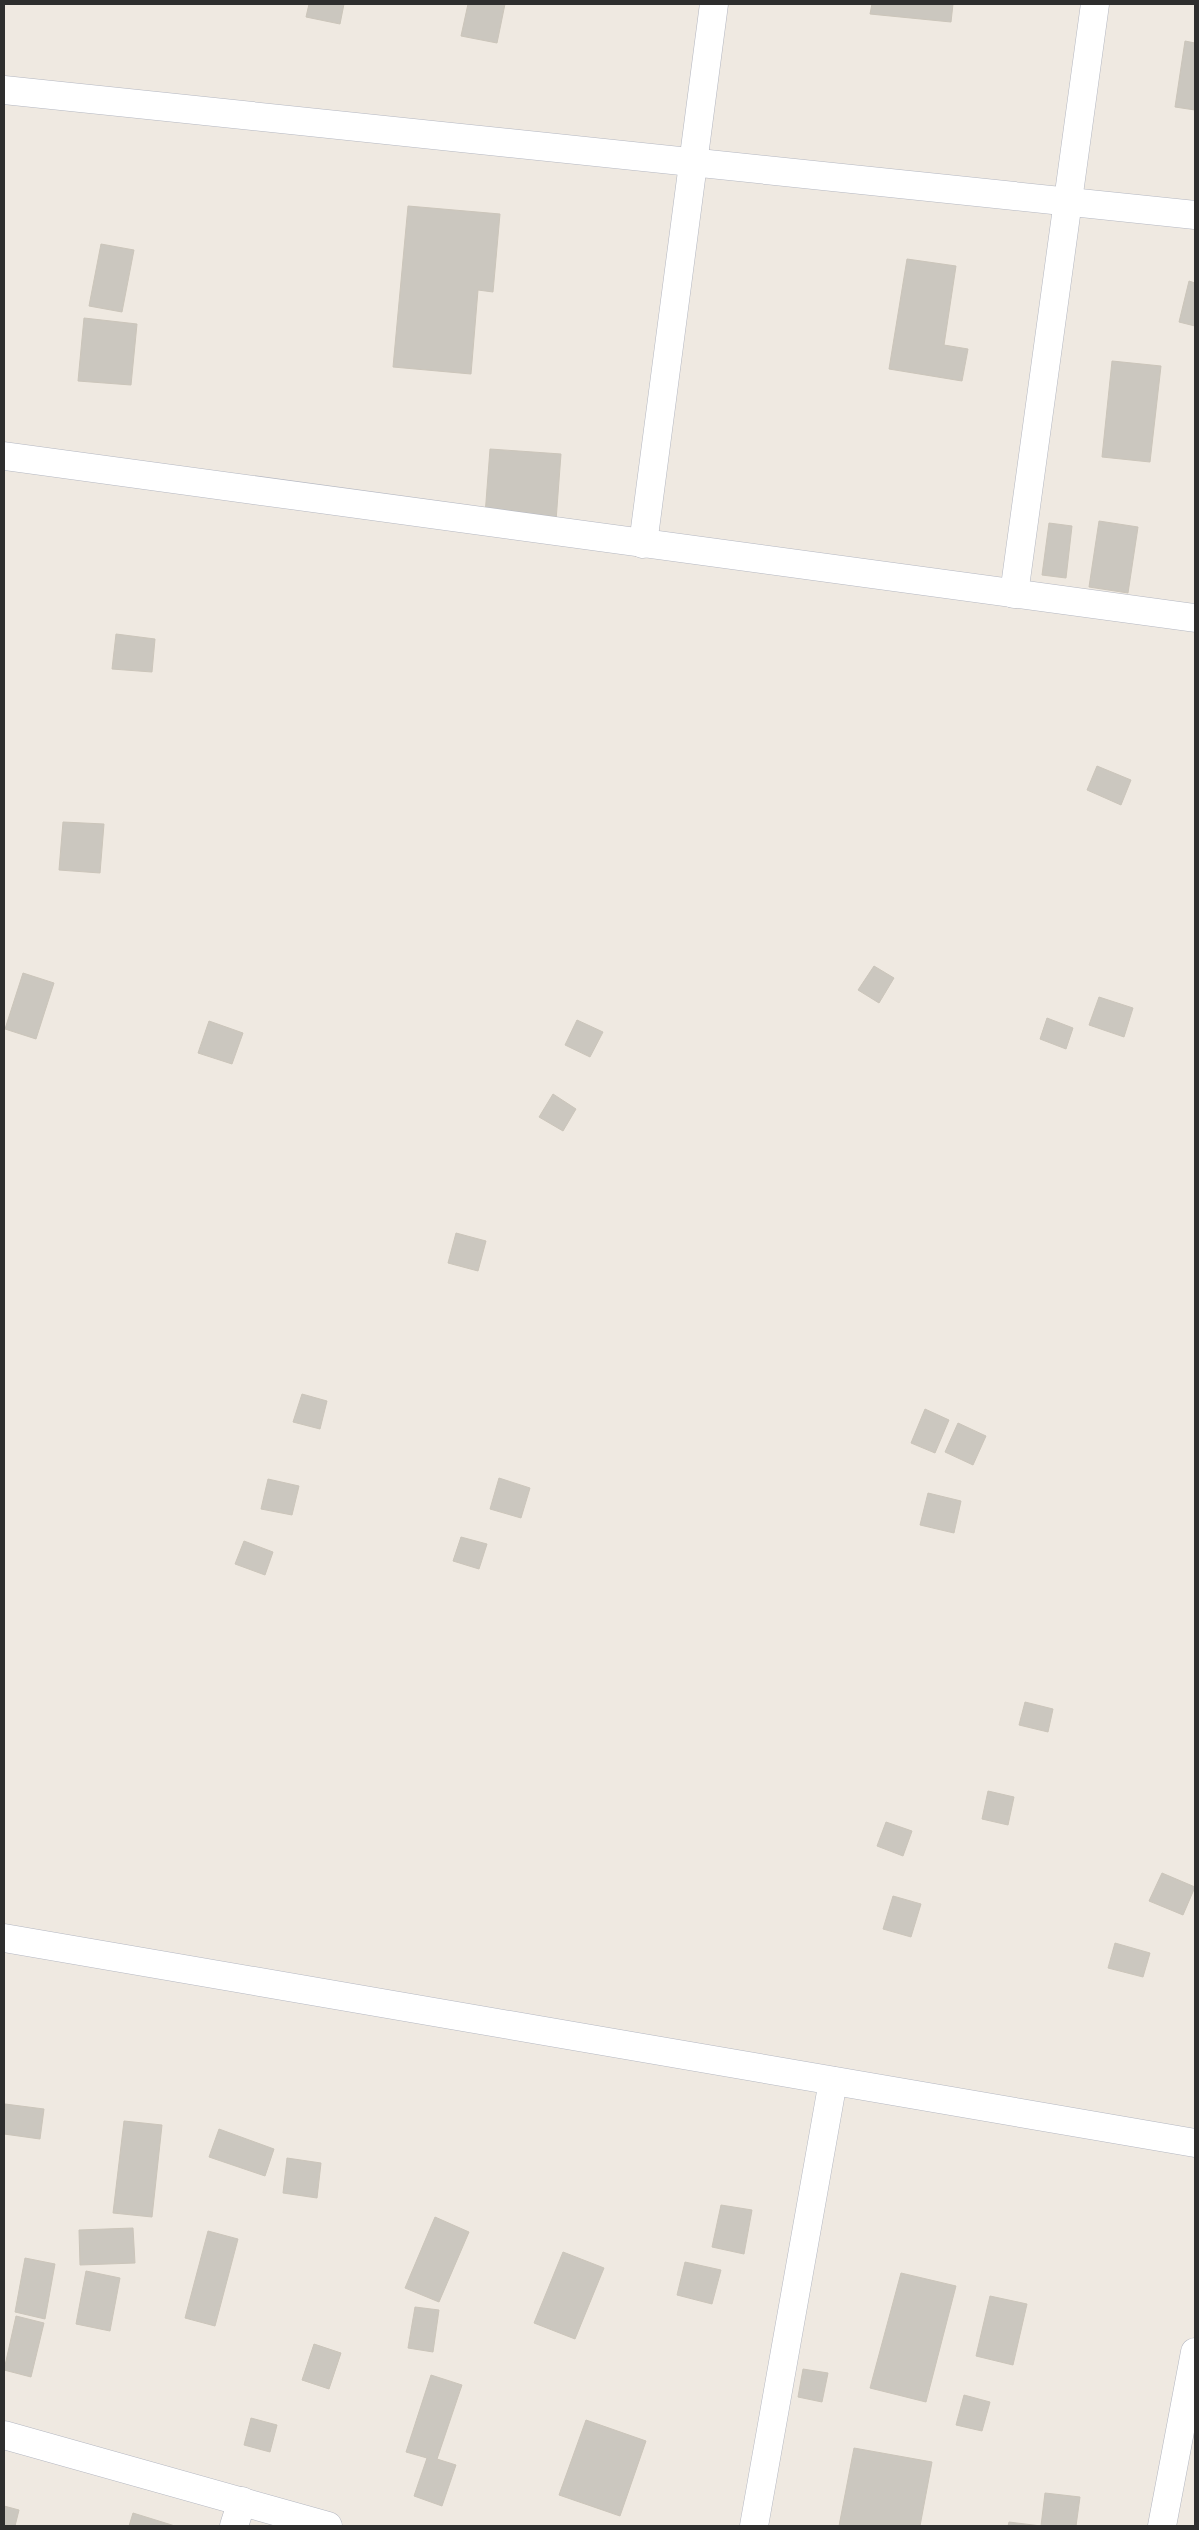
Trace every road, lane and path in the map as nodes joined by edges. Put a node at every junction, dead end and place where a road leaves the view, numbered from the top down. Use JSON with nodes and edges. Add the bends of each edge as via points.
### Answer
{"nodes":[{"id":1,"x":714,"y":4,"type":"edge"},
{"id":2,"x":1095,"y":4,"type":"edge"},
{"id":3,"x":4,"y":90,"type":"edge"},
{"id":4,"x":693,"y":162,"type":"junction"},
{"id":5,"x":1068,"y":202,"type":"junction"},
{"id":6,"x":1195,"y":215,"type":"edge"},
{"id":7,"x":4,"y":456,"type":"edge"},
{"id":8,"x":643,"y":544,"type":"junction"},
{"id":9,"x":1014,"y":594,"type":"junction"},
{"id":10,"x":1195,"y":618,"type":"edge"},
{"id":11,"x":4,"y":1938,"type":"edge"},
{"id":12,"x":833,"y":2081,"type":"junction"},
{"id":13,"x":1195,"y":2143,"type":"edge"},
{"id":14,"x":1195,"y":2352,"type":"edge"},
{"id":15,"x":4,"y":2435,"type":"edge"},
{"id":16,"x":238,"y":2514,"type":"edge"},
{"id":17,"x":328,"y":2526,"type":"edge"},
{"id":18,"x":754,"y":2526,"type":"edge"},
{"id":19,"x":1162,"y":2526,"type":"edge"}],
"edges":[{"from":1,"to":4,"type":"street"},
{"from":2,"to":5,"type":"street"},
{"from":3,"to":4,"type":"street"},
{"from":4,"to":5,"type":"street"},
{"from":4,"to":8,"type":"street"},
{"from":5,"to":6,"type":"street"},
{"from":5,"to":9,"type":"street"},
{"from":7,"to":8,"type":"street"},
{"from":8,"to":9,"type":"street"},
{"from":9,"to":10,"type":"street"},
{"from":11,"to":12,"type":"street"},
{"from":12,"to":13,"type":"street"},
{"from":12,"to":18,"type":"street"},
{"from":14,"to":19,"type":"street"},
{"from":15,"to":16,"type":"street"},
{"from":16,"to":17,"type":"street"}]}
